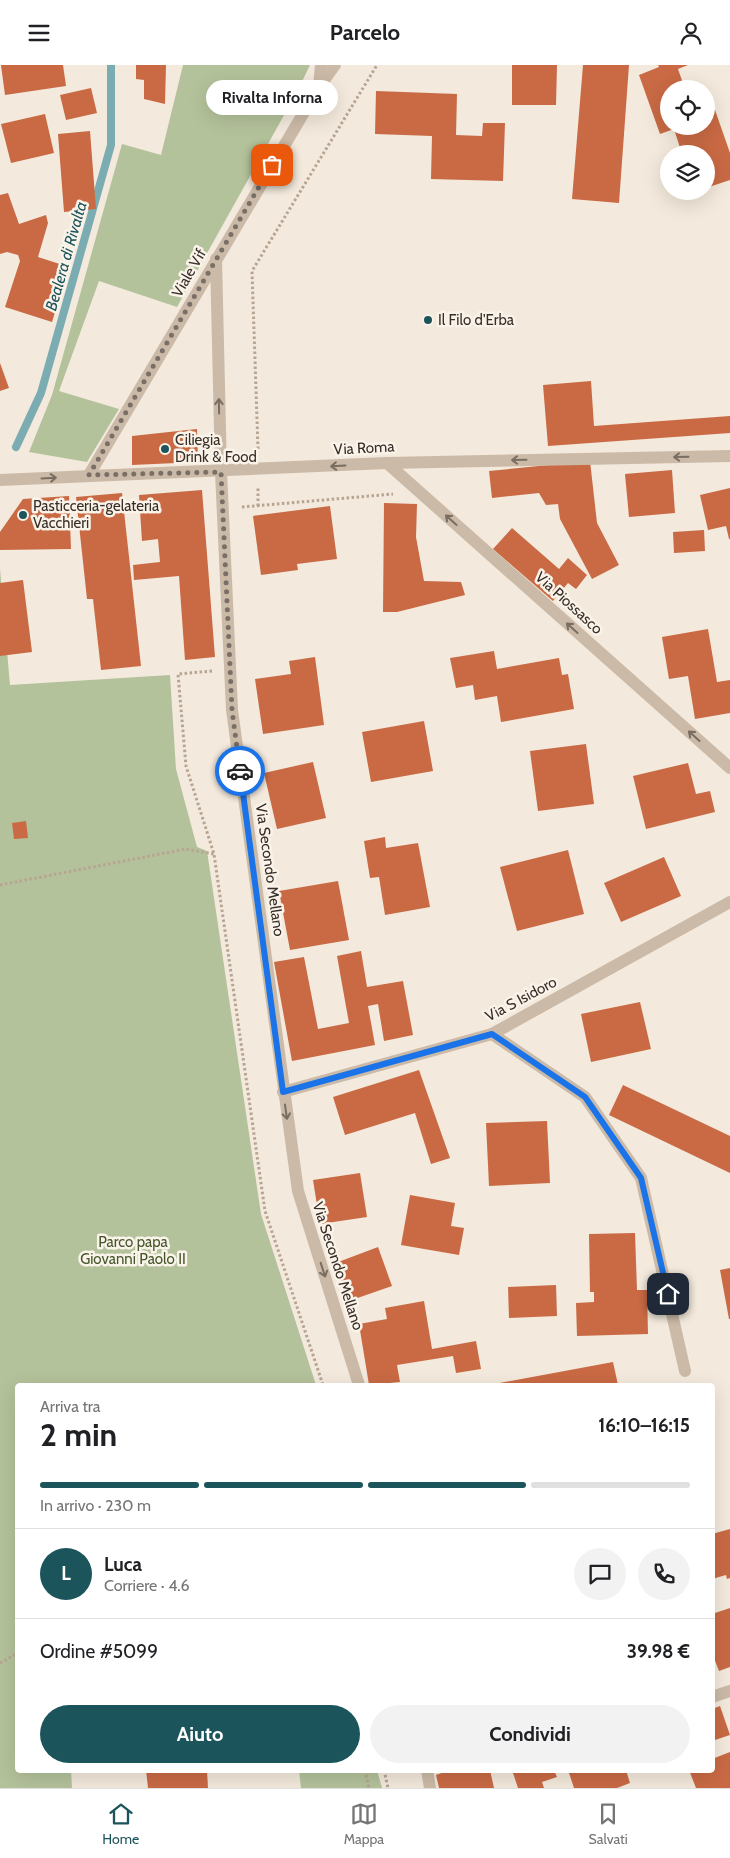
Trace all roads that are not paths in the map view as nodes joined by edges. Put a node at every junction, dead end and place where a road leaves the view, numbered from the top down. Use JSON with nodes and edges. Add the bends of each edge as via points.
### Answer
{"nodes":[{"id":1,"x":321,"y":65,"type":"edge"},
{"id":2,"x":335,"y":65,"type":"edge"},
{"id":3,"x":319,"y":87,"type":"junction"},
{"id":4,"x":216,"y":259,"type":"junction"},
{"id":5,"x":730,"y":456,"type":"edge"},
{"id":6,"x":387,"y":463,"type":"junction"},
{"id":7,"x":221,"y":472,"type":"junction"},
{"id":8,"x":89,"y":475,"type":"junction"},
{"id":9,"x":0,"y":480,"type":"edge"},
{"id":10,"x":730,"y":769,"type":"edge"},
{"id":11,"x":730,"y":902,"type":"edge"},
{"id":12,"x":492,"y":1034,"type":"junction"},
{"id":13,"x":283,"y":1092,"type":"junction"},
{"id":14,"x":685,"y":1371,"type":"dead end"},
{"id":15,"x":358,"y":1383,"type":"edge"},
{"id":16,"x":730,"y":1691,"type":"edge"},
{"id":17,"x":715,"y":1696,"type":"edge"},
{"id":18,"x":428,"y":1773,"type":"edge"},
{"id":19,"x":430,"y":1788,"type":"edge"}],
"edges":[{"from":1,"to":3,"type":"street","name":"Viale Vif"},
{"from":2,"to":3,"type":"street","name":"Viale Vif"},
{"from":3,"to":4,"type":"street","name":"Viale Vif"},
{"from":7,"to":4,"type":"street","name":"Via Secondo Mellano","one_way":true},
{"from":4,"to":8,"type":"street","name":"Viale Vif"},
{"from":5,"to":6,"type":"street","name":"Via Roma","one_way":true},
{"from":6,"to":7,"type":"street","name":"Via Roma","one_way":true},
{"from":10,"to":6,"type":"street","name":"Via Piossasco","one_way":true},
{"from":7,"to":8,"type":"street","name":"Via Roma"},
{"from":7,"to":13,"type":"street","name":"Via Secondo Mellano","via":[[232,710]]},
{"from":9,"to":8,"type":"street","name":"Via Roma","one_way":true},
{"from":11,"to":12,"type":"street","name":"Via S Isidoro"},
{"from":12,"to":13,"type":"street","name":"Via S Isidoro"},
{"from":12,"to":14,"type":"street","via":[[585,1097],[641,1178]]},
{"from":13,"to":15,"type":"street","name":"Via Secondo Mellano","one_way":true,"via":[[298,1191]]},
{"from":16,"to":17,"type":"street"},
{"from":18,"to":19,"type":"street"}]}
